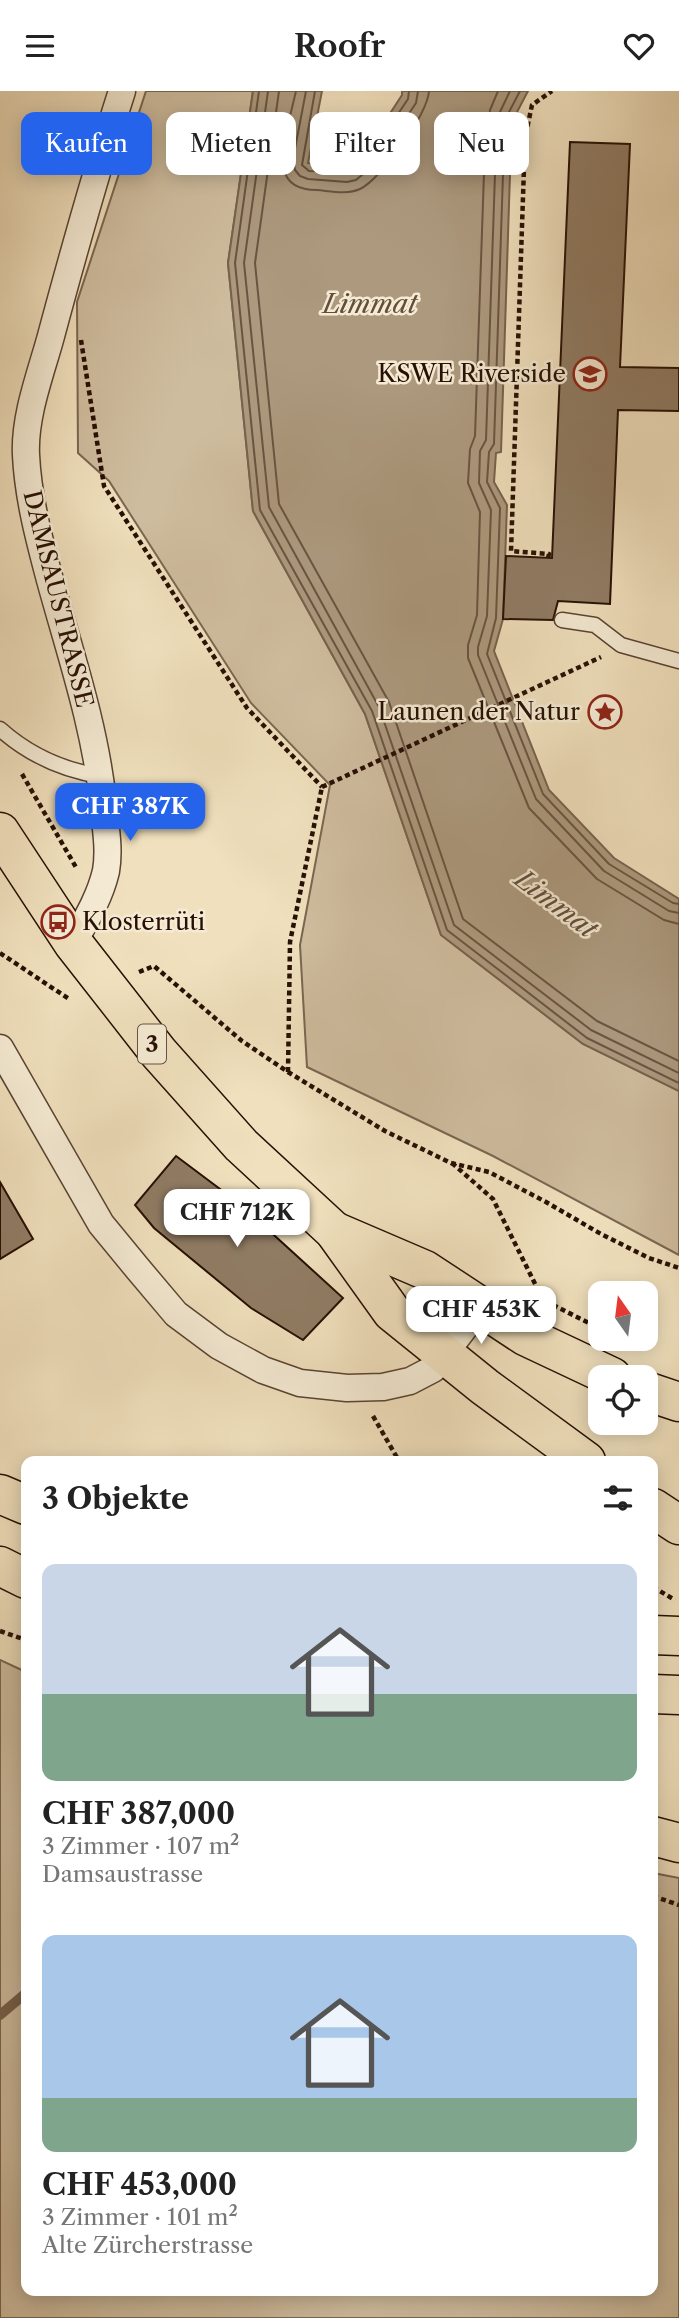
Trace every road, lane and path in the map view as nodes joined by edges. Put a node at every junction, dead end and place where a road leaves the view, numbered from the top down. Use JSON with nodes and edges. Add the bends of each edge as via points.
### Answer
{"nodes":[{"id":1,"x":122,"y":91,"type":"edge"},
{"id":2,"x":552,"y":91,"type":"edge"},
{"id":3,"x":63,"y":292,"type":"junction"},
{"id":4,"x":548,"y":558,"type":"dead end"},
{"id":5,"x":562,"y":620,"type":"dead end"},
{"id":6,"x":679,"y":661,"type":"edge"},
{"id":7,"x":569,"y":671,"type":"dead end"},
{"id":8,"x":0,"y":729,"type":"edge"},
{"id":9,"x":16,"y":763,"type":"dead end"},
{"id":10,"x":100,"y":776,"type":"junction"},
{"id":11,"x":322,"y":787,"type":"junction"},
{"id":12,"x":0,"y":832,"type":"edge"},
{"id":13,"x":73,"y":863,"type":"dead end"},
{"id":14,"x":73,"y":943,"type":"junction"},
{"id":15,"x":0,"y":953,"type":"edge"},
{"id":16,"x":104,"y":985,"type":"junction"},
{"id":17,"x":0,"y":1048,"type":"edge"},
{"id":18,"x":288,"y":1072,"type":"junction"},
{"id":19,"x":451,"y":1163,"type":"junction"},
{"id":20,"x":334,"y":1231,"type":"junction"},
{"id":21,"x":679,"y":1268,"type":"edge"},
{"id":22,"x":480,"y":1307,"type":"junction"},
{"id":23,"x":588,"y":1323,"type":"edge"},
{"id":24,"x":444,"y":1355,"type":"junction"},
{"id":25,"x":588,"y":1366,"type":"edge"},
{"id":26,"x":347,"y":1388,"type":"junction"},
{"id":27,"x":658,"y":1395,"type":"edge"},
{"id":28,"x":679,"y":1402,"type":"edge"},
{"id":29,"x":396,"y":1456,"type":"edge"},
{"id":30,"x":579,"y":1456,"type":"edge"},
{"id":31,"x":0,"y":1494,"type":"edge"},
{"id":32,"x":21,"y":1503,"type":"edge"},
{"id":33,"x":658,"y":1511,"type":"edge"},
{"id":34,"x":679,"y":1525,"type":"edge"},
{"id":35,"x":658,"y":1590,"type":"edge"},
{"id":36,"x":679,"y":1602,"type":"edge"},
{"id":37,"x":0,"y":1631,"type":"edge"},
{"id":38,"x":658,"y":1635,"type":"edge"},
{"id":39,"x":679,"y":1636,"type":"edge"},
{"id":40,"x":21,"y":1638,"type":"edge"},
{"id":41,"x":658,"y":1694,"type":"edge"},
{"id":42,"x":679,"y":1695,"type":"edge"},
{"id":43,"x":658,"y":1837,"type":"edge"},
{"id":44,"x":679,"y":1843,"type":"edge"},
{"id":45,"x":658,"y":1898,"type":"edge"},
{"id":46,"x":679,"y":1905,"type":"edge"}],
"edges":[{"from":1,"to":3,"type":"street","name":"DAMSAUSTRASSE"},
{"from":2,"to":4,"type":"path","via":[[533,106],[525,138],[511,551],[549,554]]},
{"from":3,"to":10,"type":"street","name":"DAMSAUSTRASSE","via":[[29,421],[26,452],[39,539]]},
{"from":3,"to":11,"type":"path","via":[[79,328],[104,486],[247,708]]},
{"from":5,"to":6,"type":"lane","via":[[595,625],[621,645]]},
{"from":7,"to":11,"type":"path"},
{"from":8,"to":10,"type":"lane","via":[[66,769]]},
{"from":9,"to":13,"type":"path"},
{"from":10,"to":14,"type":"street","name":"DAMSAUSTRASSE","via":[[106,870]]},
{"from":11,"to":18,"type":"path","via":[[290,942]]},
{"from":12,"to":14,"type":"main road","number":"3"},
{"from":14,"to":16,"type":"main road","number":"3"},
{"from":15,"to":16,"type":"path","via":[[69,999]]},
{"from":16,"to":18,"type":"path","via":[[154,966],[242,1041]]},
{"from":16,"to":20,"type":"main road","number":"3","via":[[241,1145]]},
{"from":17,"to":26,"type":"street","via":[[101,1224],[176,1314],[219,1346],[263,1370],[300,1383]]},
{"from":18,"to":19,"type":"path","via":[[386,1131]]},
{"from":19,"to":21,"type":"path","via":[[489,1173],[601,1234]]},
{"from":19,"to":23,"type":"path","via":[[493,1199],[543,1300]]},
{"from":20,"to":22,"type":"main road","number":"3","via":[[425,1271]]},
{"from":20,"to":24,"type":"main road","number":"3","via":[[392,1312]]},
{"from":22,"to":24,"type":"street"},
{"from":22,"to":25,"type":"main road","number":"3","via":[[524,1336]]},
{"from":24,"to":26,"type":"street","via":[[433,1369],[410,1381]]},
{"from":24,"to":30,"type":"main road","number":"3"},
{"from":26,"to":29,"type":"path","via":[[372,1414]]},
{"from":27,"to":28,"type":"main road"},
{"from":31,"to":32,"type":"main road"},
{"from":33,"to":34,"type":"main road"},
{"from":35,"to":36,"type":"path"},
{"from":37,"to":40,"type":"path"},
{"from":38,"to":39,"type":"main road"},
{"from":41,"to":42,"type":"main road"},
{"from":43,"to":44,"type":"main road"},
{"from":45,"to":46,"type":"path"}]}
